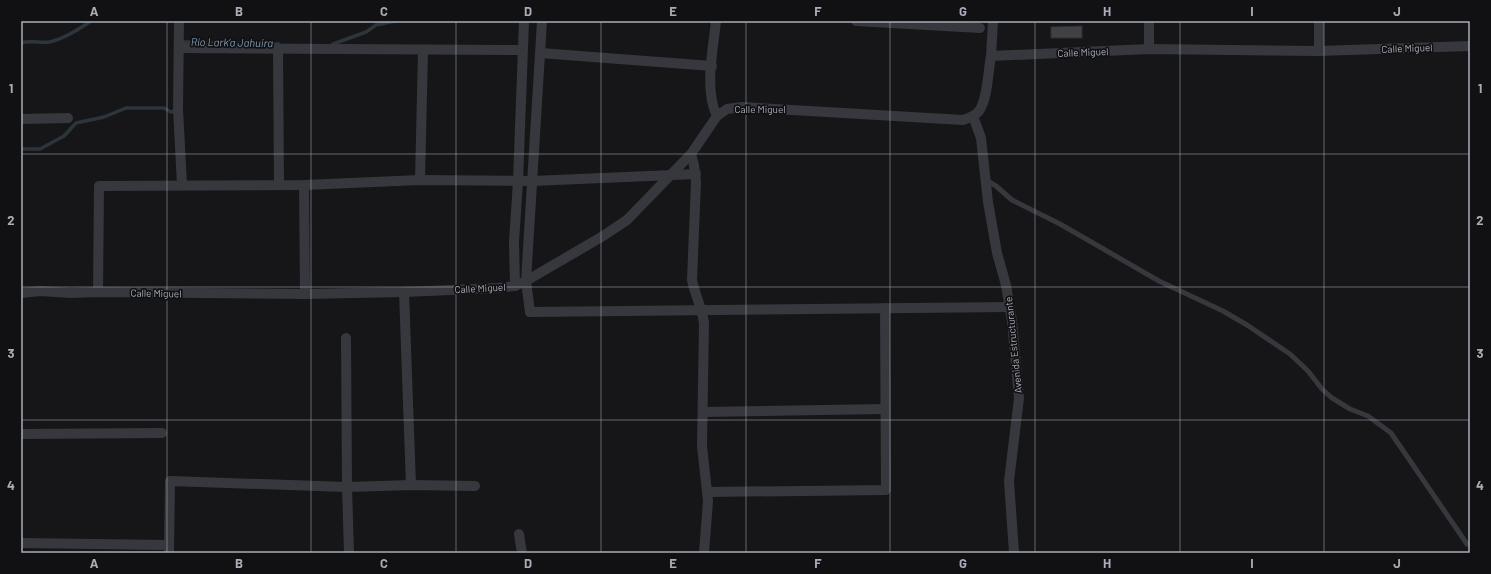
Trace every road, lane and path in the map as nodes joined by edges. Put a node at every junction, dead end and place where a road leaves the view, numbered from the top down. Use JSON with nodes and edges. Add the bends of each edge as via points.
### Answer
{"nodes":[{"id":1,"x":179,"y":21,"type":"edge"},
{"id":2,"x":524,"y":21,"type":"edge"},
{"id":3,"x":542,"y":21,"type":"edge"},
{"id":4,"x":716,"y":21,"type":"edge"},
{"id":5,"x":856,"y":21,"type":"edge"},
{"id":6,"x":993,"y":21,"type":"edge"},
{"id":7,"x":1149,"y":21,"type":"edge"},
{"id":8,"x":1319,"y":21,"type":"edge"},
{"id":9,"x":978,"y":24,"type":"edge"},
{"id":10,"x":1470,"y":46,"type":"edge"},
{"id":11,"x":179,"y":48,"type":"junction"},
{"id":12,"x":278,"y":49,"type":"junction"},
{"id":13,"x":1149,"y":49,"type":"junction"},
{"id":14,"x":522,"y":50,"type":"junction"},
{"id":15,"x":423,"y":51,"type":"junction"},
{"id":16,"x":1319,"y":51,"type":"junction"},
{"id":17,"x":991,"y":52,"type":"junction"},
{"id":18,"x":540,"y":53,"type":"junction"},
{"id":19,"x":712,"y":66,"type":"junction"},
{"id":20,"x":717,"y":116,"type":"junction"},
{"id":21,"x":973,"y":116,"type":"junction"},
{"id":22,"x":68,"y":118,"type":"dead end"},
{"id":23,"x":21,"y":119,"type":"edge"},
{"id":24,"x":691,"y":154,"type":"junction"},
{"id":25,"x":696,"y":174,"type":"junction"},
{"id":26,"x":671,"y":175,"type":"junction"},
{"id":27,"x":420,"y":180,"type":"junction"},
{"id":28,"x":986,"y":180,"type":"junction"},
{"id":29,"x":518,"y":181,"type":"junction"},
{"id":30,"x":532,"y":181,"type":"junction"},
{"id":31,"x":182,"y":185,"type":"junction"},
{"id":32,"x":304,"y":185,"type":"junction"},
{"id":33,"x":279,"y":186,"type":"junction"},
{"id":34,"x":526,"y":281,"type":"junction"},
{"id":35,"x":515,"y":286,"type":"junction"},
{"id":36,"x":98,"y":292,"type":"junction"},
{"id":37,"x":404,"y":292,"type":"junction"},
{"id":38,"x":21,"y":293,"type":"edge"},
{"id":39,"x":305,"y":294,"type":"junction"},
{"id":40,"x":1010,"y":307,"type":"junction"},
{"id":41,"x":884,"y":308,"type":"junction"},
{"id":42,"x":702,"y":310,"type":"junction"},
{"id":43,"x":346,"y":338,"type":"dead end"},
{"id":44,"x":885,"y":409,"type":"junction"},
{"id":45,"x":704,"y":412,"type":"junction"},
{"id":46,"x":21,"y":434,"type":"edge"},
{"id":47,"x":162,"y":434,"type":"dead end"},
{"id":48,"x":411,"y":485,"type":"junction"},
{"id":49,"x":475,"y":486,"type":"dead end"},
{"id":50,"x":347,"y":487,"type":"junction"},
{"id":51,"x":708,"y":492,"type":"junction"},
{"id":52,"x":519,"y":534,"type":"dead end"},
{"id":53,"x":21,"y":543,"type":"edge"},
{"id":54,"x":1467,"y":544,"type":"dead end"},
{"id":55,"x":169,"y":549,"type":"edge"},
{"id":56,"x":349,"y":553,"type":"edge"},
{"id":57,"x":522,"y":553,"type":"edge"},
{"id":58,"x":704,"y":553,"type":"edge"},
{"id":59,"x":1014,"y":553,"type":"edge"}],
"edges":[{"from":1,"to":11,"type":"street"},
{"from":2,"to":14,"type":"street"},
{"from":3,"to":18,"type":"street"},
{"from":4,"to":19,"type":"street"},
{"from":5,"to":9,"type":"street"},
{"from":6,"to":17,"type":"street"},
{"from":7,"to":13,"type":"street"},
{"from":8,"to":16,"type":"street"},
{"from":9,"to":17,"type":"street"},
{"from":10,"to":16,"type":"street","name":"Calle Miguel"},
{"from":11,"to":12,"type":"street"},
{"from":11,"to":31,"type":"street","via":[[178,109]]},
{"from":12,"to":15,"type":"street"},
{"from":12,"to":33,"type":"street"},
{"from":13,"to":16,"type":"street","name":"Calle Miguel"},
{"from":13,"to":17,"type":"street","name":"Calle Miguel"},
{"from":14,"to":15,"type":"street"},
{"from":14,"to":29,"type":"street"},
{"from":15,"to":27,"type":"street"},
{"from":17,"to":21,"type":"street","via":[[985,97],[980,110]]},
{"from":18,"to":19,"type":"street"},
{"from":18,"to":30,"type":"street"},
{"from":19,"to":20,"type":"street","via":[[711,98]]},
{"from":20,"to":21,"type":"street","name":"Calle Miguel","via":[[727,110],[742,107],[964,120]]},
{"from":20,"to":24,"type":"street","name":"Calle Miguel"},
{"from":21,"to":28,"type":"street","name":"Avenida Estructurante","via":[[981,138]]},
{"from":22,"to":23,"type":"street"},
{"from":24,"to":25,"type":"street"},
{"from":24,"to":26,"type":"street","name":"Calle Miguel"},
{"from":25,"to":26,"type":"street"},
{"from":25,"to":42,"type":"street","via":[[692,280]]},
{"from":26,"to":30,"type":"street"},
{"from":26,"to":34,"type":"street","name":"Calle Miguel","via":[[627,220]]},
{"from":27,"to":29,"type":"street"},
{"from":27,"to":32,"type":"street"},
{"from":28,"to":40,"type":"street","name":"Avenida Estructurante","via":[[997,253]]},
{"from":28,"to":54,"type":"lane","via":[[1016,202],[1086,238],[1159,281],[1223,311],[1290,354],[1332,398],[1368,416],[1391,432]]},
{"from":29,"to":30,"type":"street"},
{"from":29,"to":35,"type":"street","via":[[514,242]]},
{"from":30,"to":34,"type":"street"},
{"from":31,"to":33,"type":"street"},
{"from":31,"to":36,"type":"street","via":[[99,186]]},
{"from":32,"to":33,"type":"street"},
{"from":32,"to":39,"type":"street"},
{"from":34,"to":35,"type":"street","name":"Calle Miguel"},
{"from":34,"to":42,"type":"street","via":[[530,312]]},
{"from":35,"to":37,"type":"street","name":"Calle Miguel"},
{"from":36,"to":38,"type":"street","name":"Calle Miguel"},
{"from":36,"to":39,"type":"street","name":"Calle Miguel"},
{"from":37,"to":39,"type":"street","name":"Calle Miguel"},
{"from":37,"to":48,"type":"street"},
{"from":40,"to":41,"type":"street"},
{"from":40,"to":59,"type":"street","name":"Avenida Estructurante","via":[[1018,398],[1009,481]]},
{"from":41,"to":42,"type":"street"},
{"from":41,"to":44,"type":"street"},
{"from":42,"to":45,"type":"street"},
{"from":43,"to":50,"type":"street"},
{"from":44,"to":45,"type":"street"},
{"from":44,"to":51,"type":"street","via":[[886,490]]},
{"from":45,"to":51,"type":"street","via":[[702,446]]},
{"from":46,"to":47,"type":"street"},
{"from":48,"to":49,"type":"street"},
{"from":48,"to":50,"type":"street"},
{"from":50,"to":55,"type":"street","via":[[170,481]]},
{"from":50,"to":56,"type":"street"},
{"from":51,"to":58,"type":"street"},
{"from":52,"to":57,"type":"street"},
{"from":53,"to":55,"type":"street"}]}
